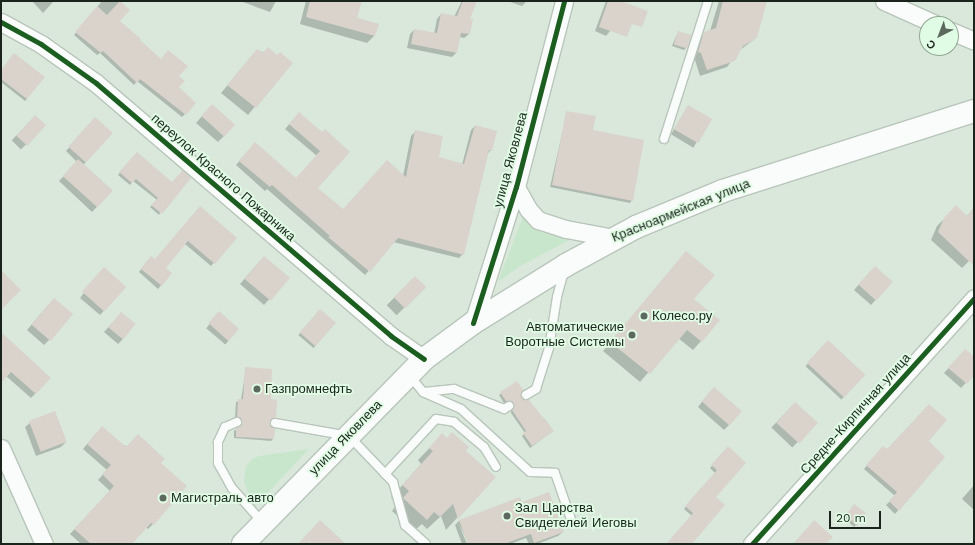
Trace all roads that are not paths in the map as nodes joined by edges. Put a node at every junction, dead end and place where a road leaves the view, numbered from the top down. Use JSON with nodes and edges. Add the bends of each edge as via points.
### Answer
{"nodes":[{"id":1,"x":564,"y":1,"type":"edge"},
{"id":2,"x":708,"y":1,"type":"edge"},
{"id":3,"x":884,"y":1,"type":"edge"},
{"id":4,"x":919,"y":17,"type":"edge"},
{"id":5,"x":1,"y":22,"type":"edge"},
{"id":6,"x":959,"y":34,"type":"edge"},
{"id":7,"x":974,"y":41,"type":"edge"},
{"id":8,"x":974,"y":111,"type":"edge"},
{"id":9,"x":664,"y":140,"type":"dead end"},
{"id":10,"x":516,"y":187,"type":"junction"},
{"id":11,"x":614,"y":238,"type":"junction"},
{"id":12,"x":566,"y":265,"type":"junction"},
{"id":13,"x":974,"y":298,"type":"edge"},
{"id":14,"x":473,"y":323,"type":"junction"},
{"id":15,"x":416,"y":366,"type":"junction"},
{"id":16,"x":424,"y":392,"type":"junction"},
{"id":17,"x":526,"y":395,"type":"dead end"},
{"id":18,"x":509,"y":406,"type":"dead end"},
{"id":19,"x":237,"y":422,"type":"dead end"},
{"id":20,"x":275,"y":423,"type":"dead end"},
{"id":21,"x":348,"y":436,"type":"junction"},
{"id":22,"x":1,"y":448,"type":"edge"},
{"id":23,"x":496,"y":467,"type":"dead end"},
{"id":24,"x":385,"y":474,"type":"junction"},
{"id":25,"x":572,"y":522,"type":"dead end"},
{"id":26,"x":263,"y":523,"type":"junction"},
{"id":27,"x":44,"y":544,"type":"edge"},
{"id":28,"x":243,"y":544,"type":"edge"},
{"id":29,"x":426,"y":544,"type":"edge"},
{"id":30,"x":752,"y":544,"type":"edge"}],
"edges":[{"from":1,"to":10,"type":"street","name":"улица Яковлева"},
{"from":2,"to":9,"type":"lane"},
{"from":3,"to":4,"type":"street"},
{"from":5,"to":15,"type":"street","name":"переулок Красного Пожарника","via":[[41,44],[96,83],[391,336]]},
{"from":6,"to":7,"type":"street"},
{"from":8,"to":11,"type":"main road","name":"Красноармейская улица","via":[[724,191]]},
{"from":10,"to":11,"type":"street","name":"улица Яковлева","via":[[528,209],[538,220],[550,225]]},
{"from":10,"to":14,"type":"street","name":"улица Яковлева"},
{"from":11,"to":12,"type":"main road","name":"Красноармейская улица"},
{"from":12,"to":14,"type":"main road","name":"Красноармейская улица"},
{"from":12,"to":17,"type":"lane","via":[[557,297],[549,348],[536,389]]},
{"from":13,"to":30,"type":"street","name":"Средне-Кирпичная улица"},
{"from":14,"to":15,"type":"main road","name":"улица Яковлева"},
{"from":15,"to":16,"type":"lane"},
{"from":15,"to":21,"type":"main road","name":"улица Яковлева"},
{"from":16,"to":18,"type":"lane","via":[[454,389],[504,409]]},
{"from":16,"to":25,"type":"lane","via":[[461,409],[530,472],[555,473]]},
{"from":19,"to":26,"type":"lane","via":[[225,427],[217,447],[218,463],[232,488]]},
{"from":20,"to":21,"type":"lane"},
{"from":21,"to":24,"type":"lane"},
{"from":21,"to":26,"type":"main road","name":"улица Яковлева"},
{"from":22,"to":27,"type":"street"},
{"from":23,"to":24,"type":"lane","via":[[484,448],[454,422],[436,419]]},
{"from":24,"to":29,"type":"lane","via":[[393,482],[405,525]]},
{"from":26,"to":28,"type":"main road","name":"улица Яковлева"}]}
